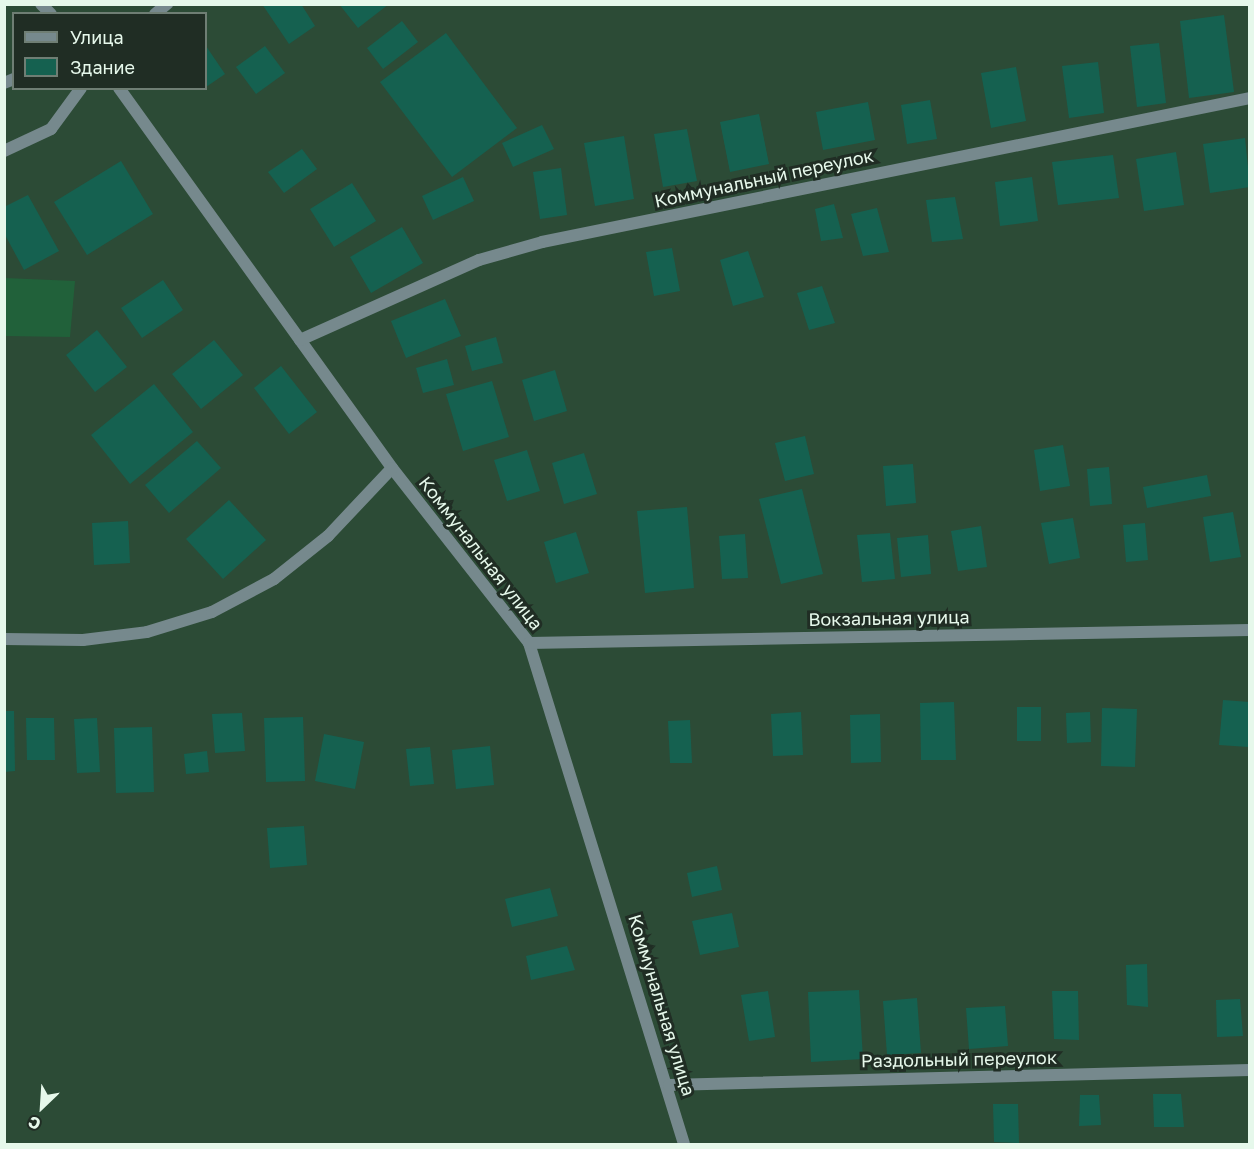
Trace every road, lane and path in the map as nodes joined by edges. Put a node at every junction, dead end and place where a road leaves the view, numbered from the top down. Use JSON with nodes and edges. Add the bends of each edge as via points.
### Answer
{"nodes":[{"id":1,"x":80,"y":90,"type":"edge"},
{"id":2,"x":120,"y":90,"type":"edge"},
{"id":3,"x":1250,"y":98,"type":"edge"},
{"id":4,"x":4,"y":151,"type":"edge"},
{"id":5,"x":300,"y":340,"type":"junction"},
{"id":6,"x":392,"y":468,"type":"junction"},
{"id":7,"x":1250,"y":630,"type":"edge"},
{"id":8,"x":4,"y":639,"type":"edge"},
{"id":9,"x":529,"y":643,"type":"junction"},
{"id":10,"x":1250,"y":1070,"type":"edge"},
{"id":11,"x":669,"y":1085,"type":"junction"},
{"id":12,"x":684,"y":1144,"type":"edge"}],
"edges":[{"from":1,"to":4,"type":"street","via":[[51,129]]},
{"from":2,"to":5,"type":"street","name":"Коммунальная улица"},
{"from":3,"to":5,"type":"street","name":"Коммунальный переулок","via":[[542,242],[468,264]]},
{"from":5,"to":6,"type":"street","name":"Коммунальная улица"},
{"from":6,"to":8,"type":"street","via":[[328,536],[274,579],[212,612],[147,632],[82,640]]},
{"from":6,"to":9,"type":"street","name":"Коммунальная улица"},
{"from":7,"to":9,"type":"street","name":"Вокзальная улица"},
{"from":9,"to":11,"type":"street","name":"Коммунальная улица"},
{"from":10,"to":11,"type":"street","name":"Раздольный переулок"},
{"from":11,"to":12,"type":"street","name":"Коммунальная улица"}]}
